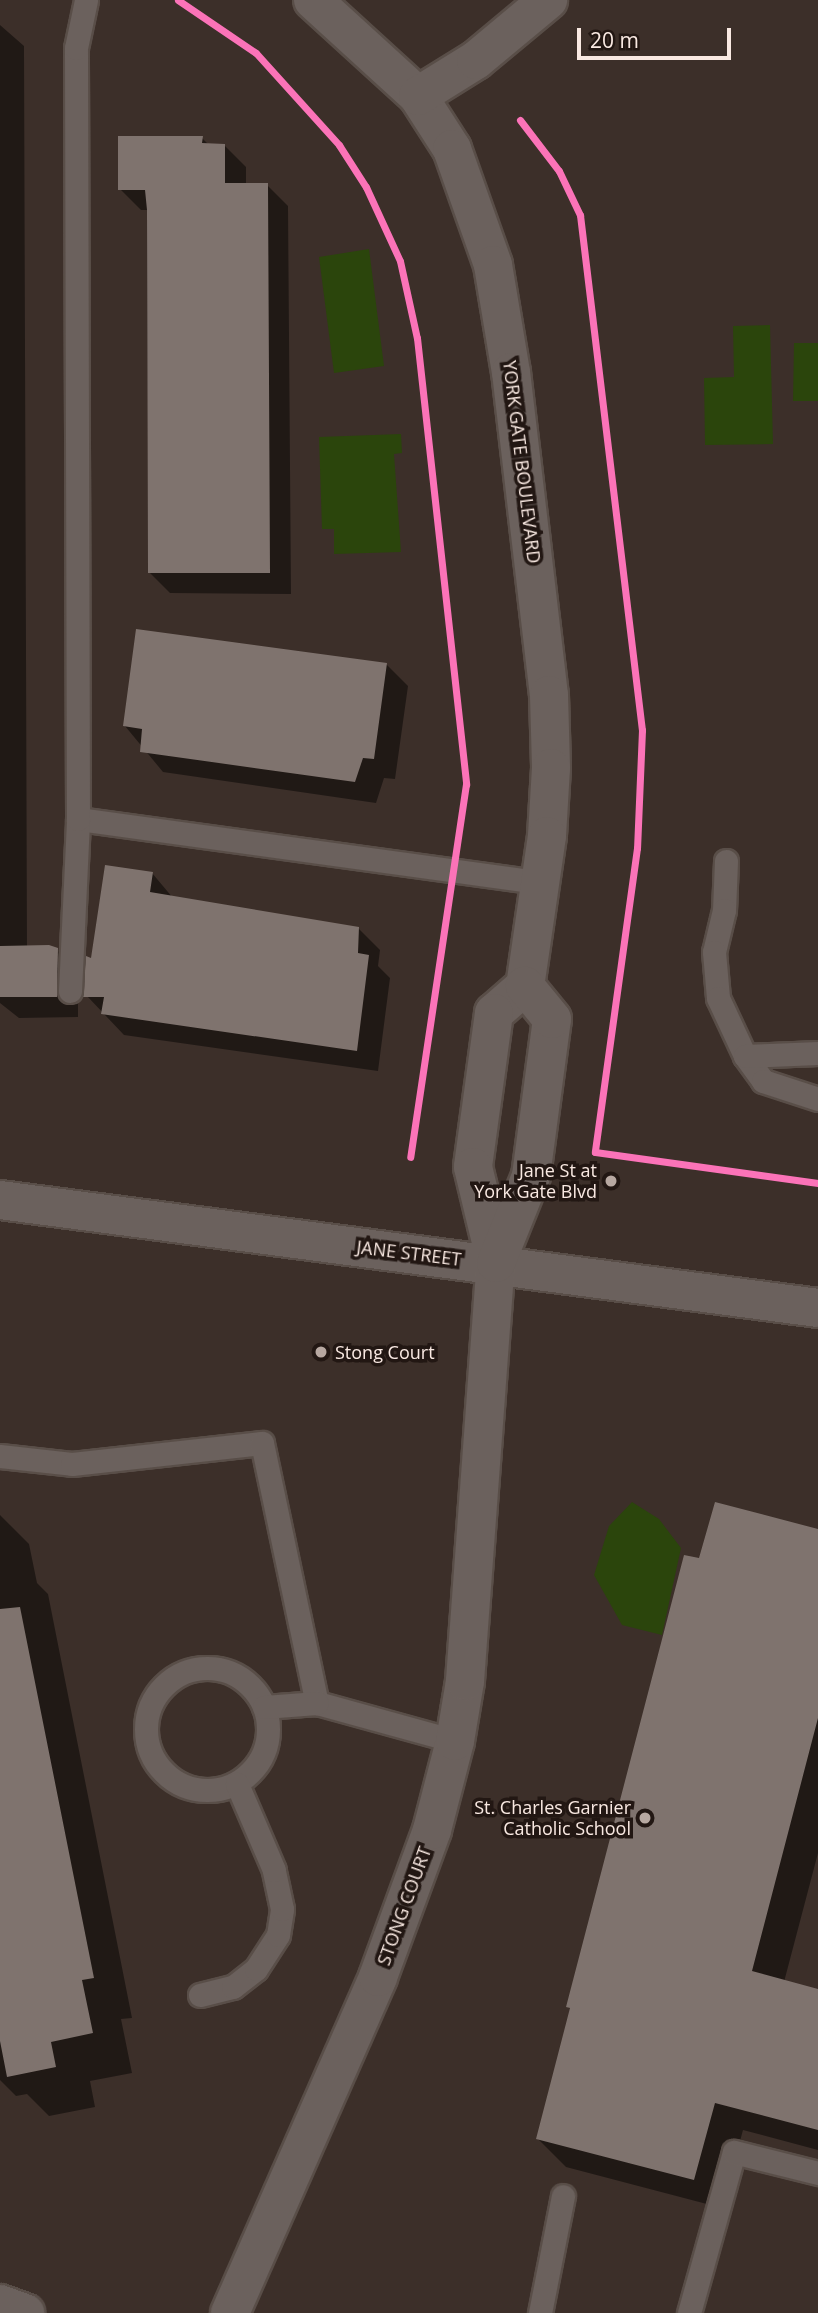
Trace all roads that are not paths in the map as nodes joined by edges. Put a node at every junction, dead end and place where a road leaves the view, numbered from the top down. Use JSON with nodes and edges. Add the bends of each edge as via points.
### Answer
{"nodes":[{"id":1,"x":86,"y":0,"type":"edge"},
{"id":2,"x":313,"y":0,"type":"edge"},
{"id":3,"x":548,"y":0,"type":"edge"},
{"id":4,"x":418,"y":96,"type":"junction"},
{"id":5,"x":78,"y":819,"type":"junction"},
{"id":6,"x":726,"y":861,"type":"dead end"},
{"id":7,"x":540,"y":881,"type":"junction"},
{"id":8,"x":525,"y":986,"type":"junction"},
{"id":9,"x":70,"y":991,"type":"dead end"},
{"id":10,"x":818,"y":1053,"type":"edge"},
{"id":11,"x":745,"y":1056,"type":"junction"},
{"id":12,"x":818,"y":1099,"type":"edge"},
{"id":13,"x":0,"y":1200,"type":"edge"},
{"id":14,"x":496,"y":1263,"type":"junction"},
{"id":15,"x":818,"y":1308,"type":"edge"},
{"id":16,"x":0,"y":1456,"type":"edge"},
{"id":17,"x":317,"y":1703,"type":"junction"},
{"id":18,"x":264,"y":1707,"type":"junction"},
{"id":19,"x":456,"y":1741,"type":"junction"},
{"id":20,"x":237,"y":1784,"type":"junction"},
{"id":21,"x":200,"y":1995,"type":"dead end"},
{"id":22,"x":818,"y":2173,"type":"edge"},
{"id":23,"x":563,"y":2196,"type":"dead end"},
{"id":24,"x":0,"y":2304,"type":"edge"},
{"id":25,"x":25,"y":2313,"type":"edge"},
{"id":26,"x":230,"y":2313,"type":"edge"},
{"id":27,"x":540,"y":2313,"type":"edge"},
{"id":28,"x":689,"y":2313,"type":"edge"}],
"edges":[{"from":1,"to":5,"type":"lane","via":[[76,48]]},
{"from":2,"to":4,"type":"street","name":"YORK GATE BOULEVARD"},
{"from":3,"to":4,"type":"street","via":[[476,61]]},
{"from":4,"to":7,"type":"street","name":"YORK GATE BOULEVARD","via":[[452,149],[493,265],[511,372],[549,695],[550,796]]},
{"from":5,"to":7,"type":"lane"},
{"from":5,"to":9,"type":"lane"},
{"from":6,"to":11,"type":"lane","via":[[724,910],[714,952],[716,975],[719,998]]},
{"from":7,"to":8,"type":"street","name":"YORK GATE BOULEVARD"},
{"from":8,"to":14,"type":"street","via":[[552,1019],[531,1176]]},
{"from":8,"to":14,"type":"street","via":[[494,1013],[473,1167]]},
{"from":10,"to":11,"type":"lane"},
{"from":11,"to":12,"type":"lane","via":[[764,1082]]},
{"from":13,"to":14,"type":"street","name":"JANE STREET"},
{"from":14,"to":15,"type":"street","name":"JANE STREET"},
{"from":14,"to":19,"type":"street","name":"STONG COURT","via":[[465,1681]]},
{"from":16,"to":17,"type":"lane","via":[[72,1464],[262,1443]]},
{"from":17,"to":18,"type":"lane"},
{"from":17,"to":19,"type":"lane"},
{"from":18,"to":20,"type":"lane","via":[[269,1723],[265,1750]]},
{"from":18,"to":20,"type":"lane","via":[[239,1676],[220,1668],[201,1668],[165,1683],[146,1718],[151,1757],[179,1785],[218,1790]]},
{"from":19,"to":26,"type":"street","name":"STONG COURT","via":[[432,1830],[387,1953]]},
{"from":20,"to":21,"type":"lane","via":[[274,1870],[282,1909],[278,1936],[256,1969],[233,1987]]},
{"from":22,"to":28,"type":"lane","via":[[734,2152]]},
{"from":23,"to":27,"type":"lane"},
{"from":24,"to":25,"type":"street"}]}
